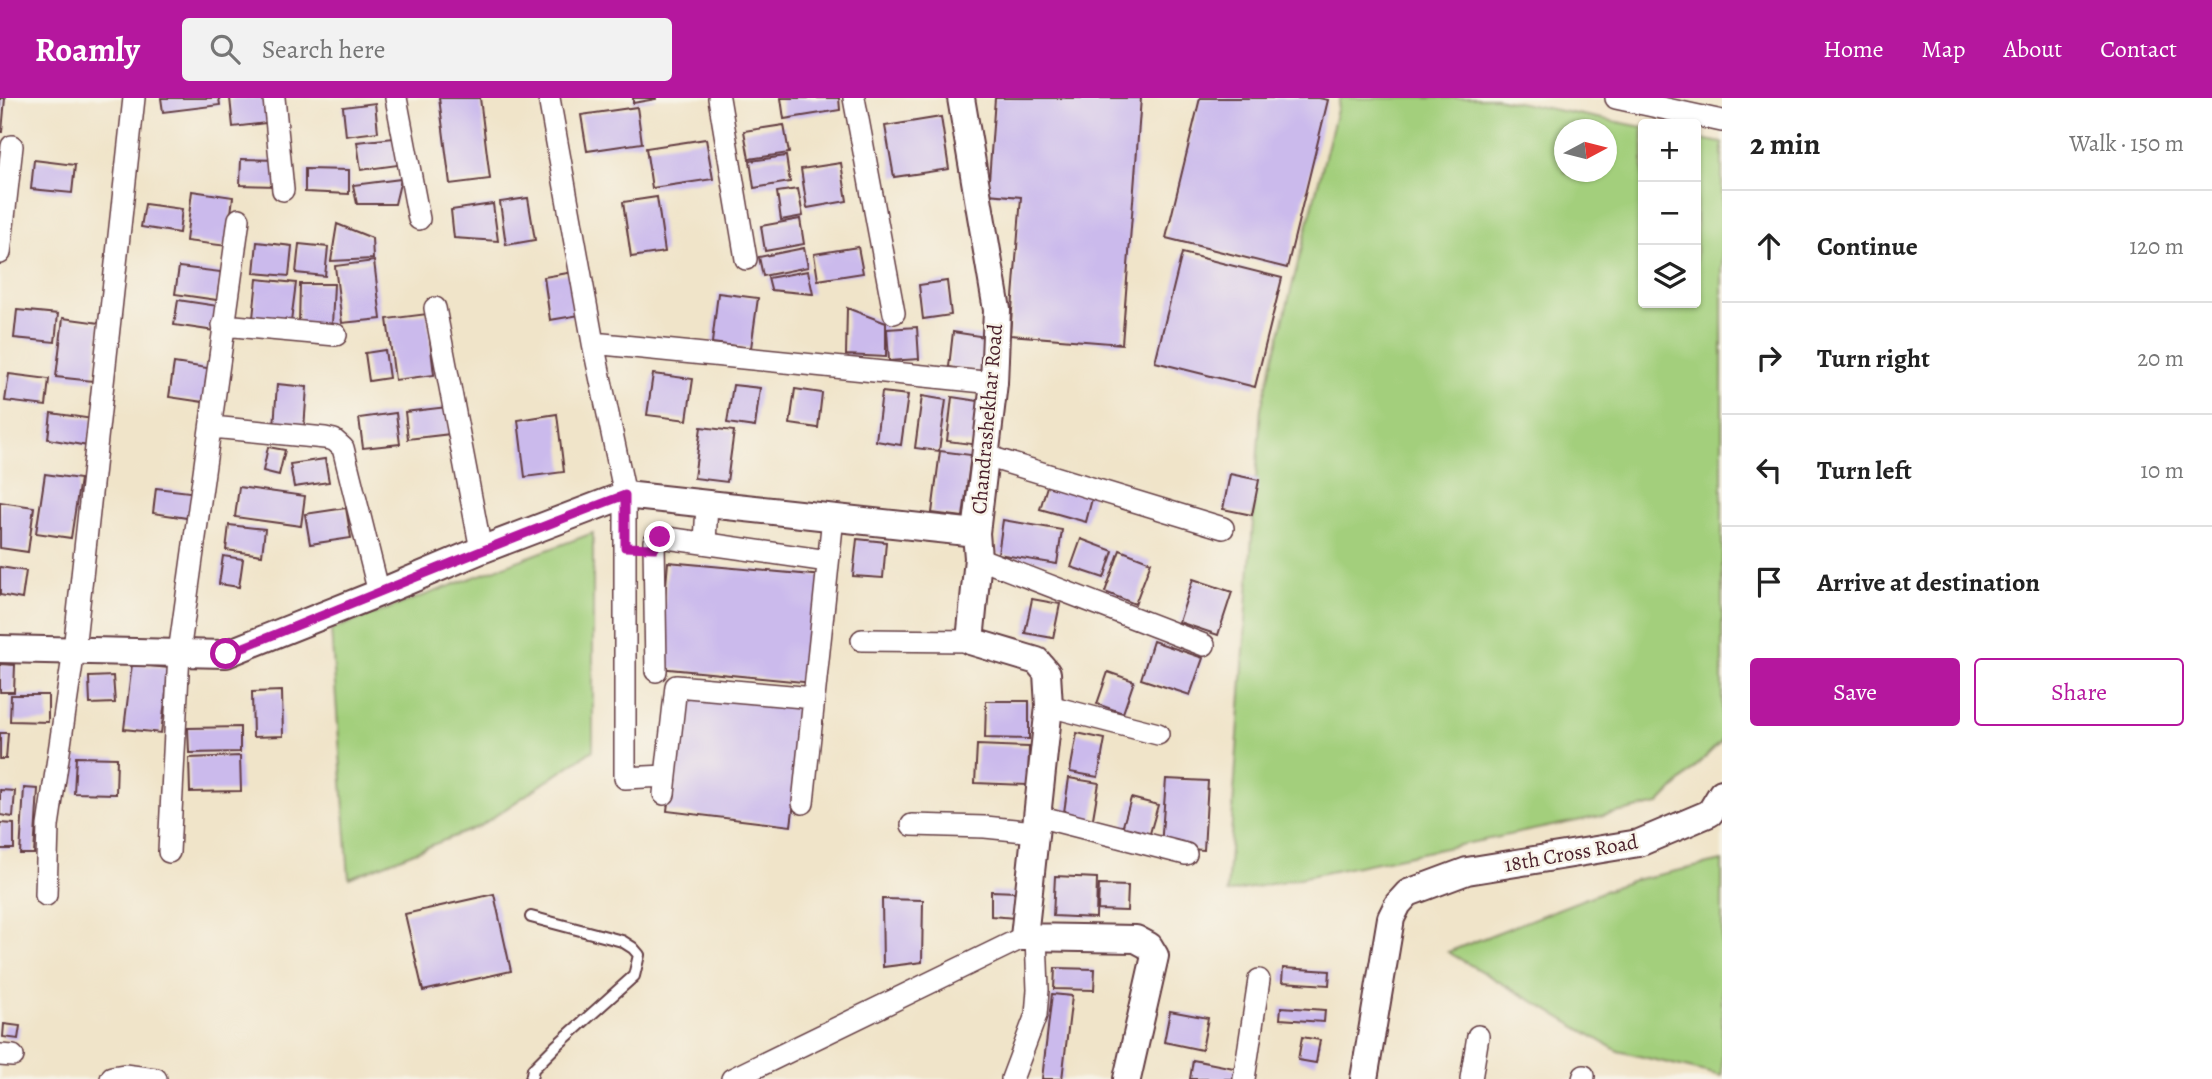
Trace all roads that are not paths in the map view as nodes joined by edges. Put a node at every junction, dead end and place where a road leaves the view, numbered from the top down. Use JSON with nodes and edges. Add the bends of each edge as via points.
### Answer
{"nodes":[{"id":1,"x":134,"y":98,"type":"edge"},
{"id":2,"x":274,"y":98,"type":"edge"},
{"id":3,"x":396,"y":98,"type":"edge"},
{"id":4,"x":549,"y":98,"type":"edge"},
{"id":5,"x":719,"y":98,"type":"edge"},
{"id":6,"x":854,"y":98,"type":"edge"},
{"id":7,"x":961,"y":98,"type":"edge"},
{"id":8,"x":1616,"y":98,"type":"edge"},
{"id":9,"x":1722,"y":121,"type":"edge"},
{"id":10,"x":12,"y":146,"type":"dead end"},
{"id":11,"x":283,"y":190,"type":"dead end"},
{"id":12,"x":239,"y":219,"type":"dead end"},
{"id":13,"x":419,"y":219,"type":"dead end"},
{"id":14,"x":0,"y":253,"type":"edge"},
{"id":15,"x":746,"y":259,"type":"dead end"},
{"id":16,"x":435,"y":308,"type":"dead end"},
{"id":17,"x":894,"y":313,"type":"dead end"},
{"id":18,"x":223,"y":325,"type":"junction"},
{"id":19,"x":336,"y":335,"type":"dead end"},
{"id":20,"x":593,"y":344,"type":"junction"},
{"id":21,"x":994,"y":383,"type":"junction"},
{"id":22,"x":212,"y":427,"type":"junction"},
{"id":23,"x":986,"y":456,"type":"junction"},
{"id":24,"x":625,"y":495,"type":"junction"},
{"id":25,"x":707,"y":503,"type":"junction"},
{"id":26,"x":833,"y":517,"type":"junction"},
{"id":27,"x":1223,"y":527,"type":"dead end"},
{"id":28,"x":705,"y":543,"type":"junction"},
{"id":29,"x":977,"y":545,"type":"junction"},
{"id":30,"x":625,"y":547,"type":"junction"},
{"id":31,"x":655,"y":548,"type":"junction"},
{"id":32,"x":481,"y":550,"type":"junction"},
{"id":33,"x":828,"y":561,"type":"junction"},
{"id":34,"x":379,"y":593,"type":"junction"},
{"id":35,"x":655,"y":626,"type":"junction"},
{"id":36,"x":625,"y":627,"type":"junction"},
{"id":37,"x":862,"y":639,"type":"dead end"},
{"id":38,"x":970,"y":641,"type":"junction"},
{"id":39,"x":1205,"y":645,"type":"dead end"},
{"id":40,"x":0,"y":649,"type":"edge"},
{"id":41,"x":74,"y":650,"type":"junction"},
{"id":42,"x":178,"y":653,"type":"junction"},
{"id":43,"x":656,"y":671,"type":"dead end"},
{"id":44,"x":814,"y":698,"type":"junction"},
{"id":45,"x":1049,"y":706,"type":"junction"},
{"id":46,"x":1158,"y":734,"type":"dead end"},
{"id":47,"x":1722,"y":793,"type":"edge"},
{"id":48,"x":803,"y":803,"type":"dead end"},
{"id":49,"x":1036,"y":824,"type":"junction"},
{"id":50,"x":912,"y":825,"type":"dead end"},
{"id":51,"x":169,"y":852,"type":"dead end"},
{"id":52,"x":1186,"y":854,"type":"dead end"},
{"id":53,"x":46,"y":895,"type":"dead end"},
{"id":54,"x":531,"y":917,"type":"dead end"},
{"id":55,"x":1030,"y":937,"type":"junction"},
{"id":56,"x":1259,"y":980,"type":"dead end"},
{"id":57,"x":1478,"y":1036,"type":"dead end"},
{"id":58,"x":111,"y":1079,"type":"edge"},
{"id":59,"x":156,"y":1079,"type":"edge"},
{"id":60,"x":531,"y":1079,"type":"edge"},
{"id":61,"x":732,"y":1079,"type":"edge"},
{"id":62,"x":1012,"y":1079,"type":"edge"},
{"id":63,"x":1127,"y":1079,"type":"edge"},
{"id":64,"x":1244,"y":1079,"type":"edge"},
{"id":65,"x":1364,"y":1079,"type":"edge"},
{"id":66,"x":1471,"y":1079,"type":"edge"}],
"edges":[{"from":1,"to":41,"type":"street"},
{"from":2,"to":11,"type":"street"},
{"from":3,"to":13,"type":"street"},
{"from":4,"to":20,"type":"street"},
{"from":5,"to":15,"type":"street"},
{"from":6,"to":17,"type":"street"},
{"from":7,"to":21,"type":"street","name":"Chandrashekhar Road","via":[[1003,311]]},
{"from":8,"to":9,"type":"street"},
{"from":10,"to":14,"type":"street"},
{"from":12,"to":18,"type":"street"},
{"from":16,"to":32,"type":"street"},
{"from":18,"to":19,"type":"street"},
{"from":18,"to":22,"type":"street"},
{"from":20,"to":21,"type":"street"},
{"from":20,"to":24,"type":"street"},
{"from":21,"to":23,"type":"street","name":"Chandrashekhar Road"},
{"from":22,"to":34,"type":"street","via":[[334,440],[342,448]]},
{"from":22,"to":42,"type":"street"},
{"from":23,"to":27,"type":"street"},
{"from":23,"to":29,"type":"street","name":"Chandrashekhar Road"},
{"from":24,"to":25,"type":"street"},
{"from":24,"to":30,"type":"street"},
{"from":24,"to":32,"type":"street"},
{"from":25,"to":26,"type":"street"},
{"from":25,"to":28,"type":"street"},
{"from":26,"to":29,"type":"street"},
{"from":26,"to":33,"type":"street"},
{"from":28,"to":31,"type":"street","via":[[660,537]]},
{"from":28,"to":33,"type":"street"},
{"from":29,"to":38,"type":"street","name":"Chandrashekhar Road"},
{"from":29,"to":39,"type":"street"},
{"from":30,"to":31,"type":"street"},
{"from":30,"to":36,"type":"street"},
{"from":31,"to":35,"type":"street"},
{"from":32,"to":34,"type":"street"},
{"from":33,"to":44,"type":"street"},
{"from":34,"to":42,"type":"street","via":[[226,654]]},
{"from":35,"to":36,"type":"street"},
{"from":35,"to":43,"type":"street"},
{"from":36,"to":44,"type":"street","via":[[625,778],[664,785],[676,686]]},
{"from":37,"to":38,"type":"street"},
{"from":38,"to":45,"type":"street","via":[[1037,661],[1047,673]]},
{"from":40,"to":41,"type":"street"},
{"from":41,"to":42,"type":"street"},
{"from":41,"to":53,"type":"street","via":[[48,826]]},
{"from":42,"to":51,"type":"street"},
{"from":44,"to":48,"type":"street"},
{"from":45,"to":46,"type":"street"},
{"from":45,"to":49,"type":"street"},
{"from":47,"to":65,"type":"street","name":"18th Cross Road","via":[[1710,813],[1639,843],[1467,871],[1408,893],[1391,918]]},
{"from":49,"to":50,"type":"street"},
{"from":49,"to":52,"type":"street"},
{"from":49,"to":55,"type":"street"},
{"from":54,"to":60,"type":"lane","via":[[622,941],[639,956],[634,976],[533,1069]]},
{"from":55,"to":61,"type":"street"},
{"from":55,"to":62,"type":"street","via":[[1038,990],[1035,1015]]},
{"from":55,"to":63,"type":"street","via":[[1136,939],[1149,946],[1155,956]]},
{"from":56,"to":64,"type":"street"},
{"from":57,"to":66,"type":"street"},
{"from":58,"to":59,"type":"street","via":[[124,1075]]}]}
